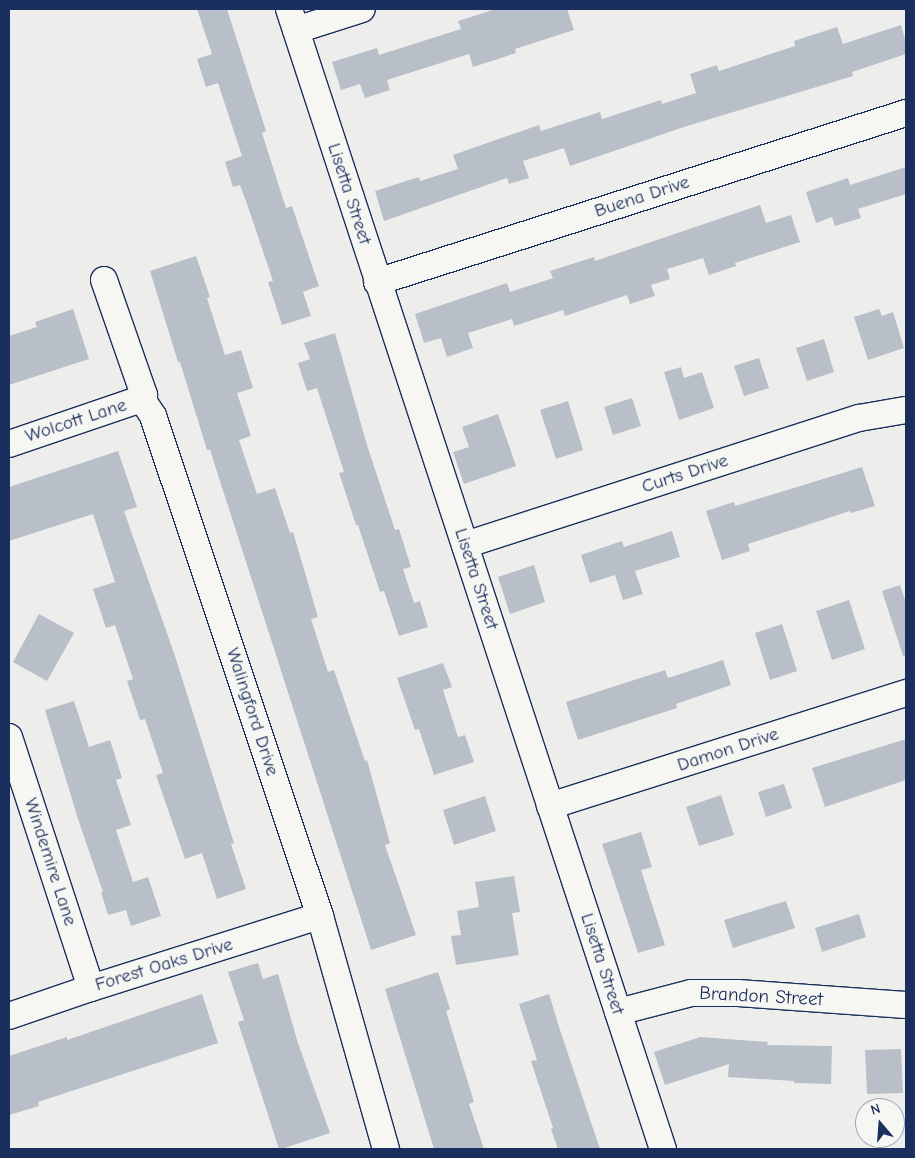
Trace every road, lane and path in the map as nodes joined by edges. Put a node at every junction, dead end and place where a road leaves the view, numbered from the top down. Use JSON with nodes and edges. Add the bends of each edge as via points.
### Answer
{"nodes":[{"id":1,"x":362,"y":9,"type":"edge"},
{"id":2,"x":292,"y":19,"type":"edge"},
{"id":3,"x":906,"y":113,"type":"edge"},
{"id":4,"x":104,"y":280,"type":"dead end"},
{"id":5,"x":377,"y":282,"type":"junction"},
{"id":6,"x":144,"y":402,"type":"junction"},
{"id":7,"x":906,"y":410,"type":"edge"},
{"id":8,"x":9,"y":444,"type":"edge"},
{"id":9,"x":464,"y":545,"type":"junction"},
{"id":10,"x":906,"y":693,"type":"edge"},
{"id":11,"x":9,"y":737,"type":"edge"},
{"id":12,"x":550,"y":806,"type":"junction"},
{"id":13,"x":320,"y":916,"type":"junction"},
{"id":14,"x":91,"y":988,"type":"junction"},
{"id":15,"x":906,"y":1006,"type":"edge"},
{"id":16,"x":618,"y":1012,"type":"junction"},
{"id":17,"x":9,"y":1016,"type":"edge"},
{"id":18,"x":386,"y":1149,"type":"edge"},
{"id":19,"x":662,"y":1149,"type":"edge"}],
"edges":[{"from":1,"to":2,"type":"street"},
{"from":2,"to":5,"type":"street","name":"Lisetta Street"},
{"from":3,"to":5,"type":"street","name":"Buena Drive"},
{"from":4,"to":6,"type":"street","name":"Walingford Drive"},
{"from":5,"to":9,"type":"street","name":"Lisetta Street"},
{"from":6,"to":8,"type":"street","name":"Wolcott Lane","via":[[135,401]]},
{"from":6,"to":13,"type":"street","name":"Walingford Drive","via":[[153,416]]},
{"from":7,"to":9,"type":"street","name":"Curts Drive","via":[[859,418]]},
{"from":9,"to":12,"type":"street","name":"Lisetta Street"},
{"from":10,"to":12,"type":"street","name":"Damon Drive"},
{"from":11,"to":14,"type":"street","name":"Windemire Lane"},
{"from":12,"to":16,"type":"street","name":"Lisetta Street"},
{"from":13,"to":14,"type":"street","name":"Forest Oaks Drive"},
{"from":13,"to":18,"type":"street","name":"Walingford Drive"},
{"from":14,"to":17,"type":"street","name":"Forest Oaks Drive"},
{"from":15,"to":16,"type":"street","name":"Brandon Street","via":[[738,993],[691,993]]},
{"from":16,"to":19,"type":"street","name":"Lisetta Street"}]}
